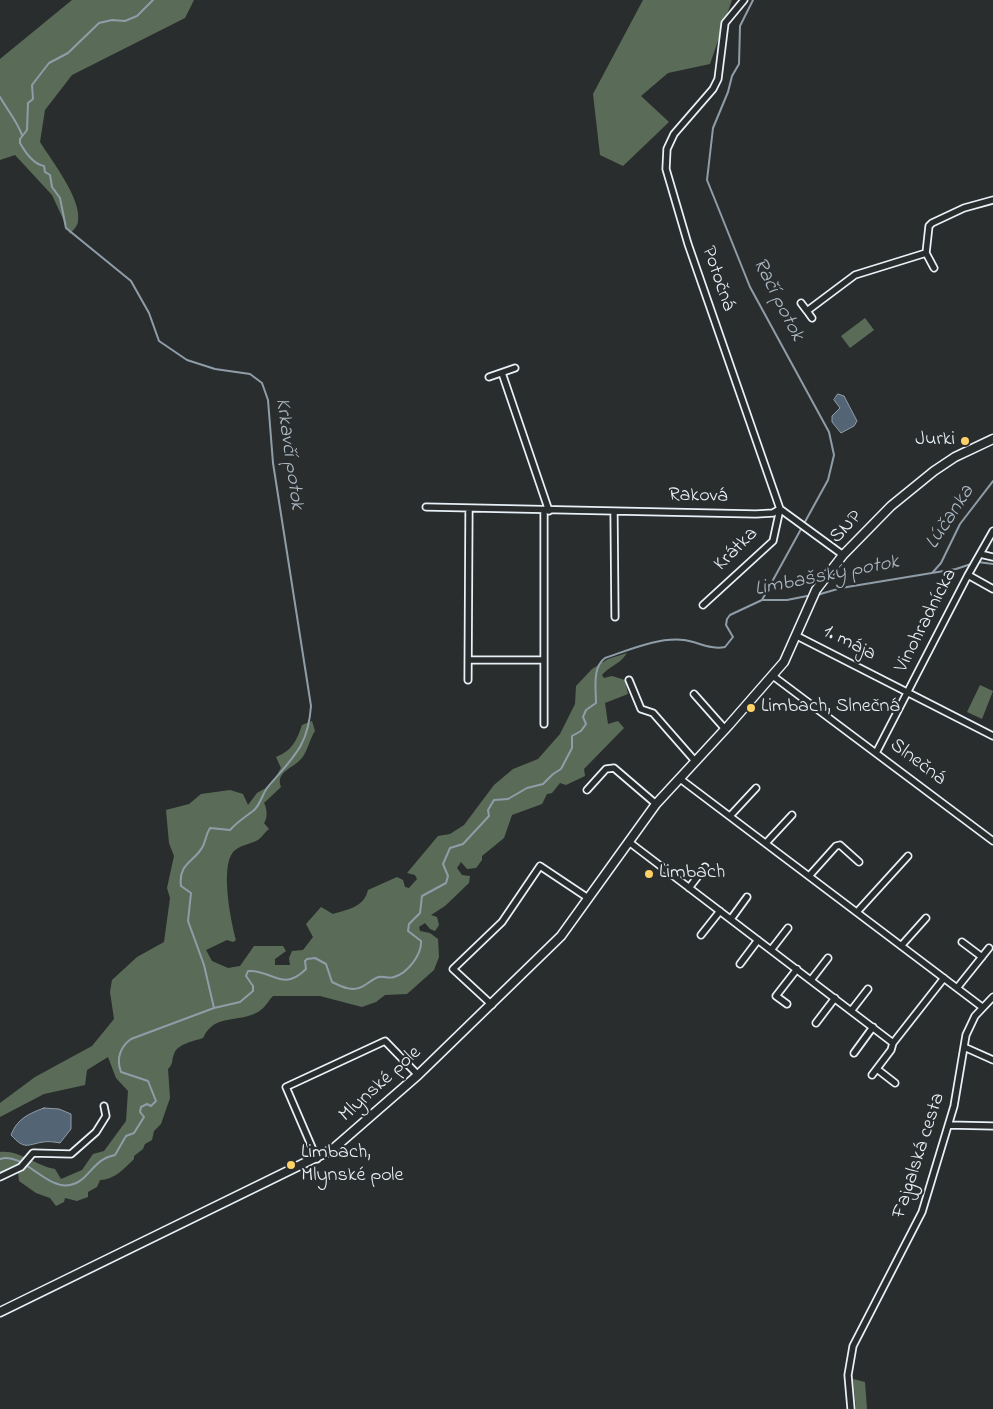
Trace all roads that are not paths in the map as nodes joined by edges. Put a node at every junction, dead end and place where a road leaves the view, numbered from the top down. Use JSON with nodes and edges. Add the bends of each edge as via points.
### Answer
{"nodes":[{"id":1,"x":744,"y":0,"type":"edge"},
{"id":2,"x":993,"y":200,"type":"edge"},
{"id":3,"x":926,"y":253,"type":"junction"},
{"id":4,"x":934,"y":268,"type":"dead end"},
{"id":5,"x":801,"y":303,"type":"dead end"},
{"id":6,"x":807,"y":311,"type":"junction"},
{"id":7,"x":812,"y":318,"type":"dead end"},
{"id":8,"x":515,"y":368,"type":"dead end"},
{"id":9,"x":502,"y":373,"type":"junction"},
{"id":10,"x":489,"y":377,"type":"dead end"},
{"id":11,"x":993,"y":440,"type":"edge"},
{"id":12,"x":426,"y":507,"type":"dead end"},
{"id":13,"x":469,"y":509,"type":"junction"},
{"id":14,"x":780,"y":510,"type":"junction"},
{"id":15,"x":546,"y":511,"type":"junction"},
{"id":16,"x":614,"y":513,"type":"junction"},
{"id":17,"x":993,"y":531,"type":"edge"},
{"id":18,"x":843,"y":555,"type":"junction"},
{"id":19,"x":978,"y":556,"type":"junction"},
{"id":20,"x":993,"y":557,"type":"edge"},
{"id":21,"x":968,"y":575,"type":"junction"},
{"id":22,"x":993,"y":589,"type":"edge"},
{"id":23,"x":703,"y":605,"type":"dead end"},
{"id":24,"x":615,"y":617,"type":"dead end"},
{"id":25,"x":797,"y":636,"type":"junction"},
{"id":26,"x":469,"y":660,"type":"junction"},
{"id":27,"x":544,"y":660,"type":"junction"},
{"id":28,"x":773,"y":676,"type":"junction"},
{"id":29,"x":468,"y":680,"type":"dead end"},
{"id":30,"x":629,"y":680,"type":"dead end"},
{"id":31,"x":909,"y":693,"type":"junction"},
{"id":32,"x":694,"y":694,"type":"dead end"},
{"id":33,"x":544,"y":724,"type":"dead end"},
{"id":34,"x":727,"y":727,"type":"junction"},
{"id":35,"x":993,"y":736,"type":"edge"},
{"id":36,"x":876,"y":753,"type":"junction"},
{"id":37,"x":695,"y":761,"type":"junction"},
{"id":38,"x":679,"y":778,"type":"junction"},
{"id":39,"x":756,"y":788,"type":"dead end"},
{"id":40,"x":587,"y":790,"type":"dead end"},
{"id":41,"x":656,"y":804,"type":"junction"},
{"id":42,"x":792,"y":815,"type":"dead end"},
{"id":43,"x":730,"y":816,"type":"junction"},
{"id":44,"x":993,"y":841,"type":"edge"},
{"id":45,"x":628,"y":842,"type":"junction"},
{"id":46,"x":766,"y":844,"type":"junction"},
{"id":47,"x":908,"y":856,"type":"dead end"},
{"id":48,"x":859,"y":862,"type":"dead end"},
{"id":49,"x":705,"y":867,"type":"dead end"},
{"id":50,"x":810,"y":875,"type":"junction"},
{"id":51,"x":689,"y":888,"type":"junction"},
{"id":52,"x":747,"y":897,"type":"dead end"},
{"id":53,"x":588,"y":898,"type":"junction"},
{"id":54,"x":720,"y":911,"type":"junction"},
{"id":55,"x":857,"y":912,"type":"junction"},
{"id":56,"x":926,"y":918,"type":"dead end"},
{"id":57,"x":731,"y":920,"type":"junction"},
{"id":58,"x":788,"y":928,"type":"dead end"},
{"id":59,"x":702,"y":935,"type":"dead end"},
{"id":60,"x":758,"y":940,"type":"junction"},
{"id":61,"x":962,"y":942,"type":"dead end"},
{"id":62,"x":902,"y":946,"type":"junction"},
{"id":63,"x":989,"y":948,"type":"dead end"},
{"id":64,"x":771,"y":950,"type":"junction"},
{"id":65,"x":982,"y":957,"type":"junction"},
{"id":66,"x":828,"y":958,"type":"dead end"},
{"id":67,"x":740,"y":964,"type":"dead end"},
{"id":68,"x":797,"y":970,"type":"junction"},
{"id":69,"x":944,"y":978,"type":"junction"},
{"id":70,"x":811,"y":980,"type":"junction"},
{"id":71,"x":957,"y":988,"type":"junction"},
{"id":72,"x":868,"y":989,"type":"dead end"},
{"id":73,"x":993,"y":997,"type":"edge"},
{"id":74,"x":835,"y":998,"type":"junction"},
{"id":75,"x":492,"y":1004,"type":"junction"},
{"id":76,"x":787,"y":1004,"type":"dead end"},
{"id":77,"x":982,"y":1008,"type":"junction"},
{"id":78,"x":851,"y":1011,"type":"junction"},
{"id":79,"x":816,"y":1023,"type":"dead end"},
{"id":80,"x":873,"y":1027,"type":"junction"},
{"id":81,"x":893,"y":1043,"type":"junction"},
{"id":82,"x":964,"y":1047,"type":"junction"},
{"id":83,"x":854,"y":1053,"type":"dead end"},
{"id":84,"x":993,"y":1060,"type":"edge"},
{"id":85,"x":877,"y":1069,"type":"junction"},
{"id":86,"x":418,"y":1075,"type":"junction"},
{"id":87,"x":872,"y":1075,"type":"dead end"},
{"id":88,"x":895,"y":1083,"type":"dead end"},
{"id":89,"x":104,"y":1106,"type":"dead end"},
{"id":90,"x":949,"y":1125,"type":"junction"},
{"id":91,"x":993,"y":1126,"type":"edge"},
{"id":92,"x":317,"y":1159,"type":"junction"},
{"id":93,"x":0,"y":1177,"type":"edge"},
{"id":94,"x":0,"y":1312,"type":"edge"},
{"id":95,"x":851,"y":1409,"type":"edge"}],
"edges":[{"from":1,"to":14,"type":"street","name":"Potočná","via":[[725,23],[718,79],[674,134],[667,149],[666,169],[688,244]]},
{"from":2,"to":3,"type":"street","via":[[970,205],[932,223]]},
{"from":3,"to":4,"type":"street"},
{"from":3,"to":6,"type":"street","via":[[855,275]]},
{"from":5,"to":6,"type":"street"},
{"from":6,"to":7,"type":"street"},
{"from":8,"to":9,"type":"street"},
{"from":9,"to":10,"type":"street"},
{"from":9,"to":15,"type":"street"},
{"from":11,"to":18,"type":"street","name":"SNP","via":[[955,457],[934,471],[892,506]]},
{"from":12,"to":13,"type":"street","name":"Raková"},
{"from":13,"to":15,"type":"street","name":"Raková"},
{"from":13,"to":26,"type":"street"},
{"from":14,"to":16,"type":"street","name":"Raková","via":[[756,514]]},
{"from":14,"to":18,"type":"street"},
{"from":14,"to":23,"type":"street","name":"Krátka","via":[[772,541]]},
{"from":15,"to":16,"type":"street","name":"Raková"},
{"from":15,"to":27,"type":"street"},
{"from":16,"to":24,"type":"street"},
{"from":17,"to":19,"type":"street","name":"Vinohradnícka"},
{"from":18,"to":25,"type":"street","name":"SNP","via":[[816,590]]},
{"from":19,"to":20,"type":"street"},
{"from":19,"to":21,"type":"street","name":"Vinohradnícka"},
{"from":21,"to":22,"type":"street"},
{"from":21,"to":31,"type":"street","name":"Vinohradnícka"},
{"from":25,"to":28,"type":"street","name":"SNP"},
{"from":25,"to":31,"type":"street","name":"1. mája"},
{"from":26,"to":27,"type":"street"},
{"from":26,"to":29,"type":"street"},
{"from":27,"to":33,"type":"street"},
{"from":28,"to":34,"type":"street","name":"SNP"},
{"from":28,"to":36,"type":"street","name":"Slnečná"},
{"from":30,"to":37,"type":"street","via":[[641,709],[653,713]]},
{"from":31,"to":35,"type":"street","name":"1. mája"},
{"from":31,"to":36,"type":"street","name":"Vinohradnícka"},
{"from":32,"to":34,"type":"street"},
{"from":34,"to":37,"type":"street","name":"SNP"},
{"from":36,"to":44,"type":"street","name":"Slnečná"},
{"from":37,"to":38,"type":"street","name":"SNP"},
{"from":38,"to":41,"type":"street","name":"Mlynské pole"},
{"from":38,"to":43,"type":"street"},
{"from":39,"to":43,"type":"street"},
{"from":40,"to":41,"type":"street","via":[[606,769],[614,768]]},
{"from":41,"to":45,"type":"street","name":"Mlynské pole"},
{"from":42,"to":46,"type":"street"},
{"from":43,"to":46,"type":"street"},
{"from":45,"to":51,"type":"street"},
{"from":45,"to":53,"type":"street","name":"Mlynské pole"},
{"from":46,"to":50,"type":"street"},
{"from":47,"to":55,"type":"street"},
{"from":48,"to":50,"type":"street","via":[[836,846]]},
{"from":49,"to":51,"type":"street"},
{"from":50,"to":55,"type":"street"},
{"from":51,"to":54,"type":"street"},
{"from":52,"to":57,"type":"street"},
{"from":53,"to":75,"type":"street","name":"Mlynské pole","via":[[561,936]]},
{"from":53,"to":75,"type":"street","via":[[540,866],[502,922],[453,969]]},
{"from":54,"to":57,"type":"street"},
{"from":54,"to":59,"type":"street"},
{"from":55,"to":62,"type":"street"},
{"from":56,"to":62,"type":"street"},
{"from":57,"to":60,"type":"street"},
{"from":58,"to":64,"type":"street"},
{"from":60,"to":64,"type":"street"},
{"from":60,"to":67,"type":"street"},
{"from":61,"to":65,"type":"street"},
{"from":62,"to":69,"type":"street"},
{"from":63,"to":65,"type":"street"},
{"from":64,"to":68,"type":"street"},
{"from":65,"to":71,"type":"street"},
{"from":66,"to":70,"type":"street"},
{"from":68,"to":70,"type":"street"},
{"from":68,"to":76,"type":"street","via":[[776,996]]},
{"from":69,"to":71,"type":"street"},
{"from":69,"to":81,"type":"street"},
{"from":70,"to":74,"type":"street"},
{"from":71,"to":77,"type":"street"},
{"from":72,"to":78,"type":"street"},
{"from":73,"to":77,"type":"street","name":"Fajgalská cesta"},
{"from":74,"to":78,"type":"street"},
{"from":74,"to":79,"type":"street"},
{"from":75,"to":86,"type":"street","name":"Mlynské pole"},
{"from":77,"to":82,"type":"street","name":"Fajgalská cesta","via":[[969,1026]]},
{"from":78,"to":80,"type":"street"},
{"from":80,"to":81,"type":"street"},
{"from":80,"to":83,"type":"street"},
{"from":81,"to":85,"type":"street"},
{"from":82,"to":84,"type":"street"},
{"from":82,"to":90,"type":"street","name":"Fajgalská cesta"},
{"from":85,"to":87,"type":"street"},
{"from":85,"to":88,"type":"street"},
{"from":86,"to":92,"type":"street","name":"Mlynské pole","via":[[333,1149]]},
{"from":86,"to":92,"type":"street","via":[[385,1041],[286,1087]]},
{"from":89,"to":93,"type":"street","via":[[106,1116],[101,1125],[72,1154],[33,1153]]},
{"from":90,"to":91,"type":"street"},
{"from":90,"to":95,"type":"street","name":"Fajgalská cesta","via":[[932,1185],[916,1224],[853,1346],[848,1374]]},
{"from":92,"to":94,"type":"street","name":"Mlynské pole"}]}
